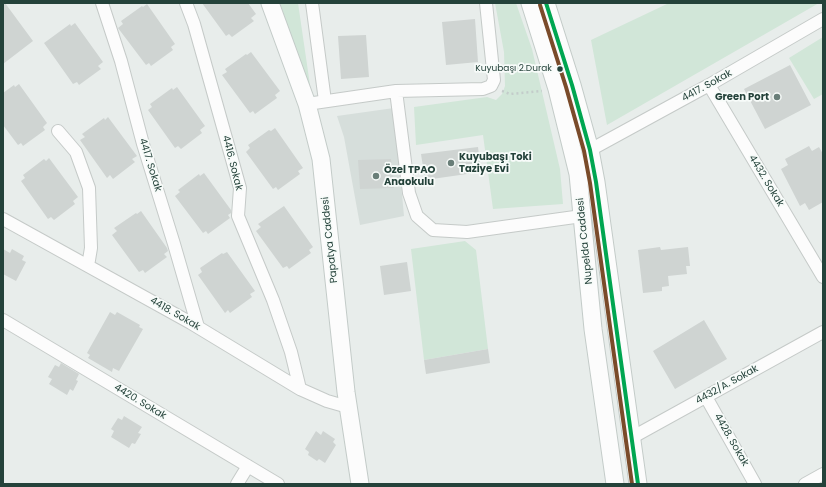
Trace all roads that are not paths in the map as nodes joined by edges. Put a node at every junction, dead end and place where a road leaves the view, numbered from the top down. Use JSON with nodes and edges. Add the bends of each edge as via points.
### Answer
{"nodes":[{"id":1,"x":102,"y":3,"type":"edge"},
{"id":2,"x":186,"y":3,"type":"edge"},
{"id":3,"x":270,"y":3,"type":"edge"},
{"id":4,"x":312,"y":3,"type":"edge"},
{"id":5,"x":486,"y":3,"type":"edge"},
{"id":6,"x":530,"y":3,"type":"edge"},
{"id":7,"x":546,"y":3,"type":"edge"},
{"id":8,"x":823,"y":19,"type":"edge"},
{"id":9,"x":709,"y":84,"type":"junction"},
{"id":10,"x":396,"y":91,"type":"junction"},
{"id":11,"x":325,"y":101,"type":"junction"},
{"id":12,"x":307,"y":104,"type":"junction"},
{"id":13,"x":58,"y":131,"type":"dead end"},
{"id":14,"x":590,"y":150,"type":"junction"},
{"id":15,"x":582,"y":216,"type":"junction"},
{"id":16,"x":3,"y":219,"type":"edge"},
{"id":17,"x":88,"y":266,"type":"junction"},
{"id":18,"x":823,"y":277,"type":"edge"},
{"id":19,"x":3,"y":320,"type":"edge"},
{"id":20,"x":198,"y":327,"type":"junction"},
{"id":21,"x":823,"y":332,"type":"edge"},
{"id":22,"x":300,"y":389,"type":"junction"},
{"id":23,"x":706,"y":397,"type":"junction"},
{"id":24,"x":348,"y":407,"type":"junction"},
{"id":25,"x":631,"y":438,"type":"junction"},
{"id":26,"x":248,"y":466,"type":"junction"},
{"id":27,"x":823,"y":474,"type":"edge"},
{"id":28,"x":237,"y":484,"type":"edge"},
{"id":29,"x":278,"y":484,"type":"edge"},
{"id":30,"x":360,"y":484,"type":"edge"},
{"id":31,"x":615,"y":484,"type":"edge"},
{"id":32,"x":638,"y":484,"type":"edge"},
{"id":33,"x":755,"y":484,"type":"edge"},
{"id":34,"x":806,"y":484,"type":"edge"}],
"edges":[{"from":1,"to":20,"type":"street","name":"4417. Sokak"},
{"from":2,"to":22,"type":"street","name":"4416. Sokak","via":[[240,188],[238,216],[292,352]]},
{"from":3,"to":12,"type":"street","name":"Papatya Caddesi"},
{"from":4,"to":11,"type":"street"},
{"from":5,"to":10,"type":"street","via":[[494,80],[491,86],[483,89]]},
{"from":6,"to":15,"type":"street","name":"Nupelda Caddesi","via":[[557,89],[578,174]]},
{"from":7,"to":14,"type":"street","name":"Nupelda Caddesi"},
{"from":8,"to":9,"type":"street","name":"4417. Sokak"},
{"from":9,"to":14,"type":"street","name":"4417. Sokak"},
{"from":9,"to":18,"type":"street","name":"4432. Sokak"},
{"from":10,"to":11,"type":"street"},
{"from":10,"to":15,"type":"street","via":[[409,193],[417,216],[433,230],[467,232]]},
{"from":11,"to":12,"type":"street"},
{"from":12,"to":24,"type":"street","name":"Papatya Caddesi","via":[[321,159]]},
{"from":13,"to":17,"type":"street","via":[[76,152],[89,188],[91,248]]},
{"from":14,"to":25,"type":"street","name":"Nupelda Caddesi"},
{"from":15,"to":31,"type":"street","name":"Nupelda Caddesi","via":[[593,329]]},
{"from":16,"to":17,"type":"street","name":"4418. Sokak"},
{"from":17,"to":20,"type":"street","name":"4418. Sokak"},
{"from":19,"to":26,"type":"street","name":"4420. Sokak"},
{"from":20,"to":22,"type":"street","name":"4418. Sokak"},
{"from":21,"to":23,"type":"street","name":"4432/A. Sokak"},
{"from":22,"to":24,"type":"street","name":"4418. Sokak"},
{"from":23,"to":25,"type":"street","name":"4432/A. Sokak"},
{"from":23,"to":33,"type":"street","name":"4428. Sokak"},
{"from":24,"to":30,"type":"street","name":"Papatya Caddesi"},
{"from":25,"to":32,"type":"street","name":"Nupelda Caddesi"},
{"from":26,"to":28,"type":"street"},
{"from":26,"to":29,"type":"street","name":"4420. Sokak"},
{"from":27,"to":34,"type":"street"}]}
